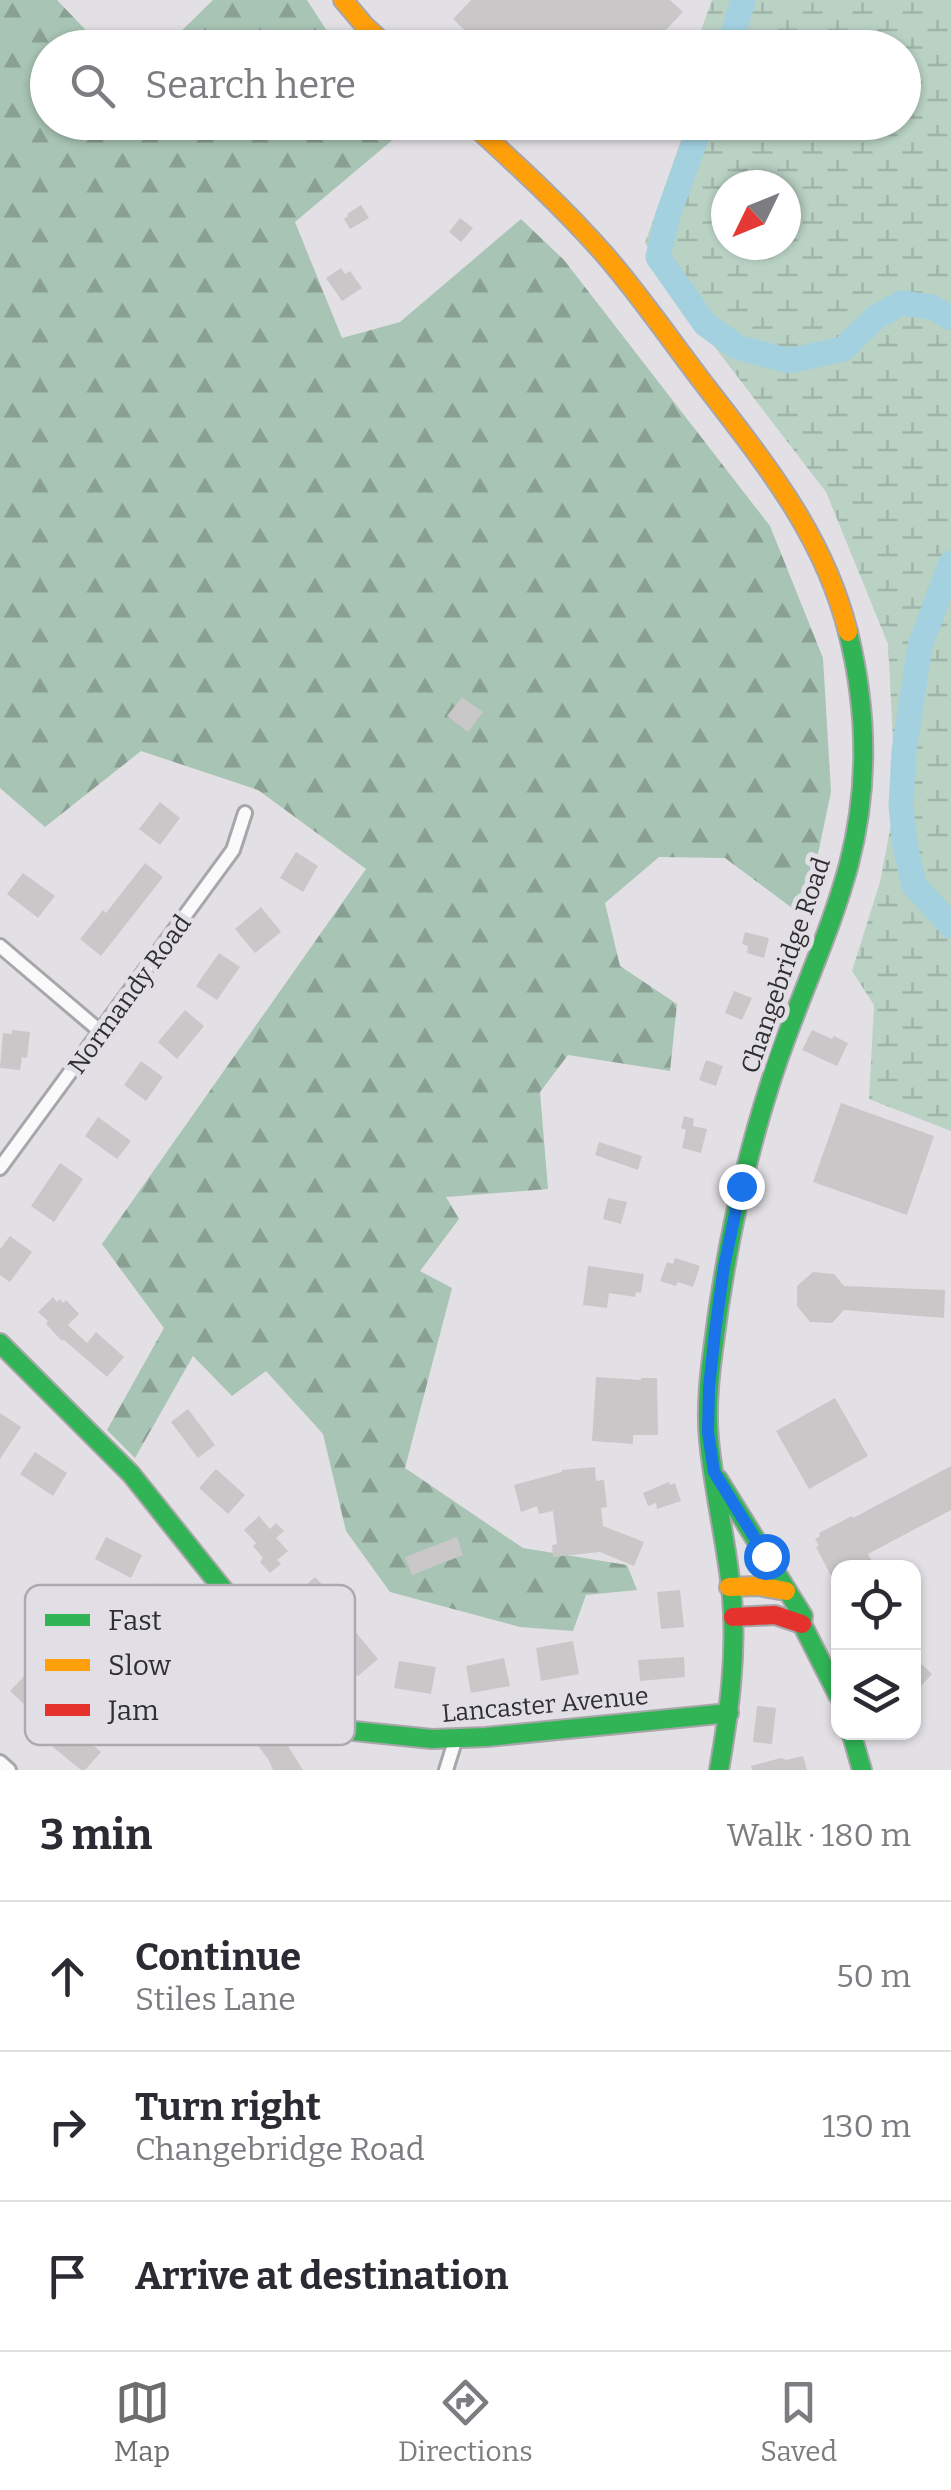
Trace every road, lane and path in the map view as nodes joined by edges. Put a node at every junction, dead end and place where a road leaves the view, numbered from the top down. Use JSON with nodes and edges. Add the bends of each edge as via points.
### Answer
{"nodes":[{"id":1,"x":343,"y":0,"type":"edge"},
{"id":2,"x":369,"y":30,"type":"edge"},
{"id":3,"x":489,"y":140,"type":"edge"},
{"id":4,"x":246,"y":813,"type":"dead end"},
{"id":5,"x":0,"y":946,"type":"edge"},
{"id":6,"x":101,"y":1032,"type":"junction"},
{"id":7,"x":0,"y":1168,"type":"edge"},
{"id":8,"x":0,"y":1343,"type":"edge"},
{"id":9,"x":714,"y":1472,"type":"junction"},
{"id":10,"x":220,"y":1585,"type":"edge"},
{"id":11,"x":729,"y":1587,"type":"junction"},
{"id":12,"x":786,"y":1590,"type":"junction"},
{"id":13,"x":733,"y":1618,"type":"junction"},
{"id":14,"x":802,"y":1624,"type":"junction"},
{"id":15,"x":831,"y":1681,"type":"edge"},
{"id":16,"x":728,"y":1713,"type":"junction"},
{"id":17,"x":355,"y":1731,"type":"edge"},
{"id":18,"x":456,"y":1738,"type":"junction"},
{"id":19,"x":853,"y":1740,"type":"edge"},
{"id":20,"x":0,"y":1762,"type":"edge"},
{"id":21,"x":9,"y":1770,"type":"edge"},
{"id":22,"x":446,"y":1770,"type":"edge"},
{"id":23,"x":719,"y":1770,"type":"edge"},
{"id":24,"x":862,"y":1770,"type":"edge"}],
"edges":[{"from":1,"to":2,"type":"main road"},
{"from":3,"to":9,"type":"main road","name":"Changebridge Road","via":[[624,278],[786,492],[844,611],[860,684],[864,763],[844,880],[765,1097],[724,1267],[709,1387]]},
{"from":4,"to":6,"type":"street","name":"Normandy Road","via":[[233,850]]},
{"from":5,"to":6,"type":"street"},
{"from":6,"to":7,"type":"street","name":"Normandy Road"},
{"from":8,"to":10,"type":"main road","name":"Lancaster Avenue","via":[[130,1474]]},
{"from":9,"to":11,"type":"main road","name":"Changebridge Road"},
{"from":9,"to":12,"type":"main road"},
{"from":11,"to":12,"type":"main road"},
{"from":11,"to":13,"type":"main road","name":"Changebridge Road"},
{"from":12,"to":14,"type":"main road"},
{"from":13,"to":14,"type":"main road","via":[[774,1615]]},
{"from":13,"to":16,"type":"main road","name":"Changebridge Road"},
{"from":14,"to":15,"type":"main road"},
{"from":16,"to":18,"type":"main road","name":"Lancaster Avenue"},
{"from":16,"to":23,"type":"main road","name":"Changebridge Road"},
{"from":17,"to":18,"type":"main road","name":"Lancaster Avenue"},
{"from":18,"to":22,"type":"street"},
{"from":19,"to":24,"type":"main road"},
{"from":20,"to":21,"type":"street"}]}
